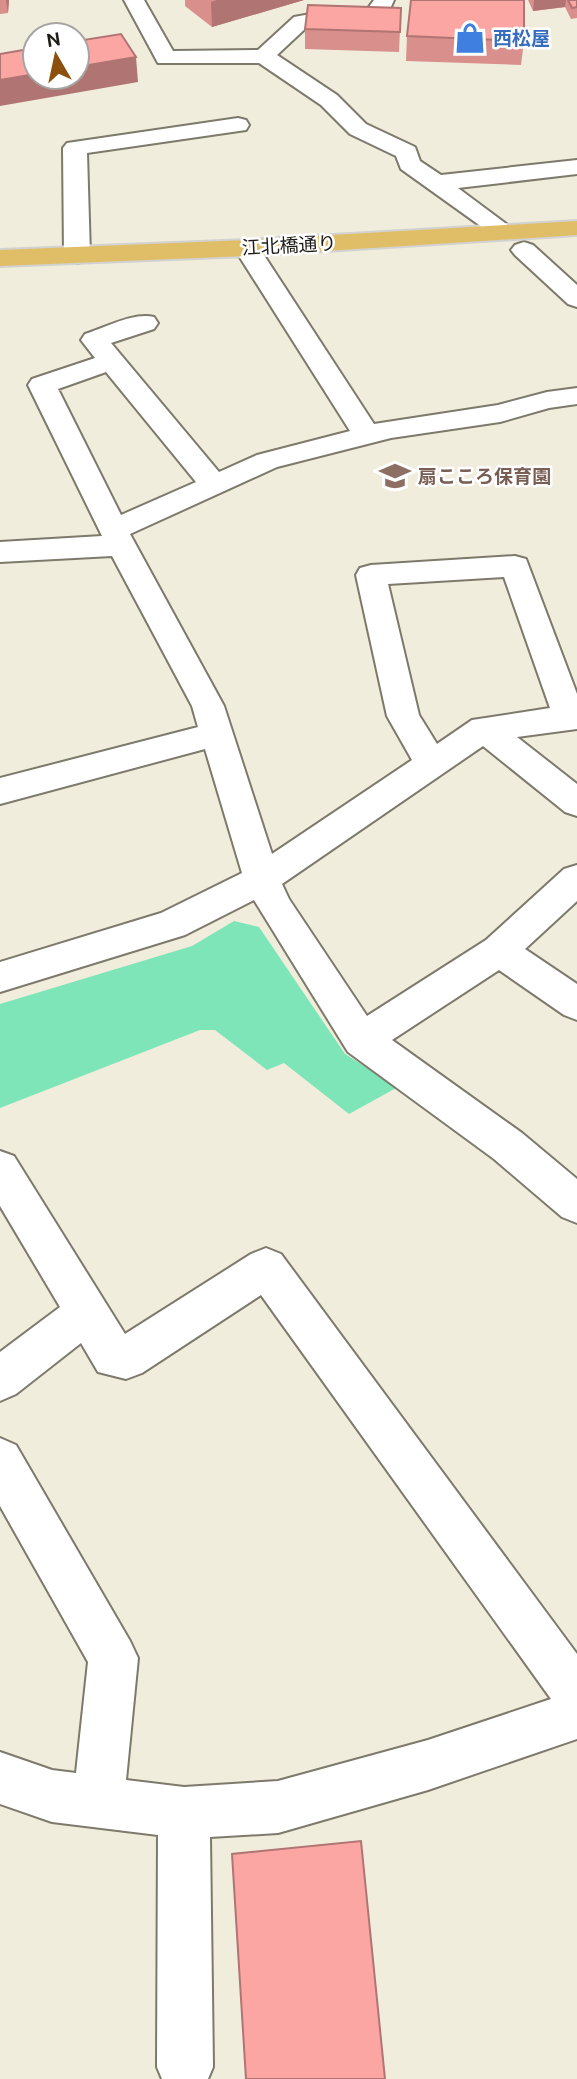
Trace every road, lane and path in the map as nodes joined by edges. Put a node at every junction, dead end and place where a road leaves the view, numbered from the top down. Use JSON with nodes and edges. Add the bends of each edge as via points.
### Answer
{"nodes":[{"id":1,"x":134,"y":0,"type":"edge"},
{"id":2,"x":384,"y":0,"type":"edge"},
{"id":3,"x":264,"y":56,"type":"junction"},
{"id":4,"x":238,"y":125,"type":"dead end"},
{"id":5,"x":577,"y":167,"type":"edge"},
{"id":6,"x":436,"y":183,"type":"junction"},
{"id":7,"x":577,"y":228,"type":"edge"},
{"id":8,"x":505,"y":232,"type":"junction"},
{"id":9,"x":247,"y":248,"type":"junction"},
{"id":10,"x":524,"y":250,"type":"dead end"},
{"id":11,"x":78,"y":255,"type":"junction"},
{"id":12,"x":0,"y":258,"type":"edge"},
{"id":13,"x":577,"y":299,"type":"edge"},
{"id":14,"x":145,"y":323,"type":"dead end"},
{"id":15,"x":112,"y":361,"type":"junction"},
{"id":16,"x":577,"y":396,"type":"edge"},
{"id":17,"x":367,"y":435,"type":"junction"},
{"id":18,"x":214,"y":485,"type":"junction"},
{"id":19,"x":117,"y":538,"type":"junction"},
{"id":20,"x":0,"y":552,"type":"edge"},
{"id":21,"x":573,"y":717,"type":"edge"},
{"id":22,"x":484,"y":730,"type":"junction"},
{"id":23,"x":217,"y":734,"type":"junction"},
{"id":24,"x":431,"y":763,"type":"junction"},
{"id":25,"x":0,"y":791,"type":"edge"},
{"id":26,"x":577,"y":803,"type":"edge"},
{"id":27,"x":262,"y":879,"type":"junction"},
{"id":28,"x":577,"y":879,"type":"edge"},
{"id":29,"x":499,"y":951,"type":"junction"},
{"id":30,"x":0,"y":977,"type":"edge"},
{"id":31,"x":577,"y":1004,"type":"edge"},
{"id":32,"x":362,"y":1040,"type":"junction"},
{"id":33,"x":0,"y":1169,"type":"edge"},
{"id":34,"x":577,"y":1204,"type":"edge"},
{"id":35,"x":85,"y":1314,"type":"junction"},
{"id":36,"x":0,"y":1379,"type":"edge"},
{"id":37,"x":0,"y":1461,"type":"edge"},
{"id":38,"x":577,"y":1683,"type":"edge"},
{"id":39,"x":577,"y":1710,"type":"edge"},
{"id":40,"x":0,"y":1778,"type":"edge"},
{"id":41,"x":98,"y":1803,"type":"junction"},
{"id":42,"x":184,"y":1813,"type":"junction"},
{"id":43,"x":186,"y":2067,"type":"dead end"}],
"edges":[{"from":1,"to":3,"type":"street","via":[[166,58]]},
{"from":2,"to":3,"type":"street","via":[[371,18],[338,15],[301,21]]},
{"from":3,"to":6,"type":"street","via":[[329,100],[358,130],[407,152],[409,164]]},
{"from":4,"to":11,"type":"street","via":[[75,148]]},
{"from":5,"to":6,"type":"street"},
{"from":6,"to":8,"type":"street"},
{"from":7,"to":8,"type":"main road","name":"江北橋通り"},
{"from":8,"to":9,"type":"main road","name":"江北橋通り"},
{"from":9,"to":11,"type":"main road","name":"江北橋通り"},
{"from":9,"to":17,"type":"street"},
{"from":10,"to":13,"type":"street"},
{"from":11,"to":12,"type":"main road","name":"江北橋通り"},
{"from":14,"to":15,"type":"street","via":[[94,340]]},
{"from":15,"to":18,"type":"street"},
{"from":15,"to":19,"type":"street","via":[[43,385]]},
{"from":16,"to":17,"type":"street"},
{"from":17,"to":18,"type":"street","via":[[267,461]]},
{"from":18,"to":19,"type":"street"},
{"from":19,"to":20,"type":"street"},
{"from":19,"to":23,"type":"street","via":[[208,706]]},
{"from":21,"to":22,"type":"street"},
{"from":21,"to":24,"type":"street","via":[[515,566],[371,575],[404,716]]},
{"from":22,"to":24,"type":"street"},
{"from":22,"to":26,"type":"street"},
{"from":23,"to":25,"type":"street"},
{"from":23,"to":27,"type":"street"},
{"from":24,"to":27,"type":"street"},
{"from":27,"to":30,"type":"street","via":[[172,925]]},
{"from":27,"to":32,"type":"street","via":[[275,907]]},
{"from":28,"to":29,"type":"street"},
{"from":29,"to":31,"type":"street"},
{"from":29,"to":32,"type":"street"},
{"from":32,"to":34,"type":"street","via":[[508,1146]]},
{"from":33,"to":35,"type":"street"},
{"from":35,"to":36,"type":"street"},
{"from":35,"to":38,"type":"street","via":[[114,1357],[125,1358],[265,1268],[566,1680]]},
{"from":37,"to":41,"type":"street","via":[[113,1658]]},
{"from":39,"to":42,"type":"street","via":[[565,1719],[428,1765],[278,1807]]},
{"from":40,"to":41,"type":"street","via":[[52,1796]]},
{"from":41,"to":42,"type":"street"},
{"from":42,"to":43,"type":"street"}]}
